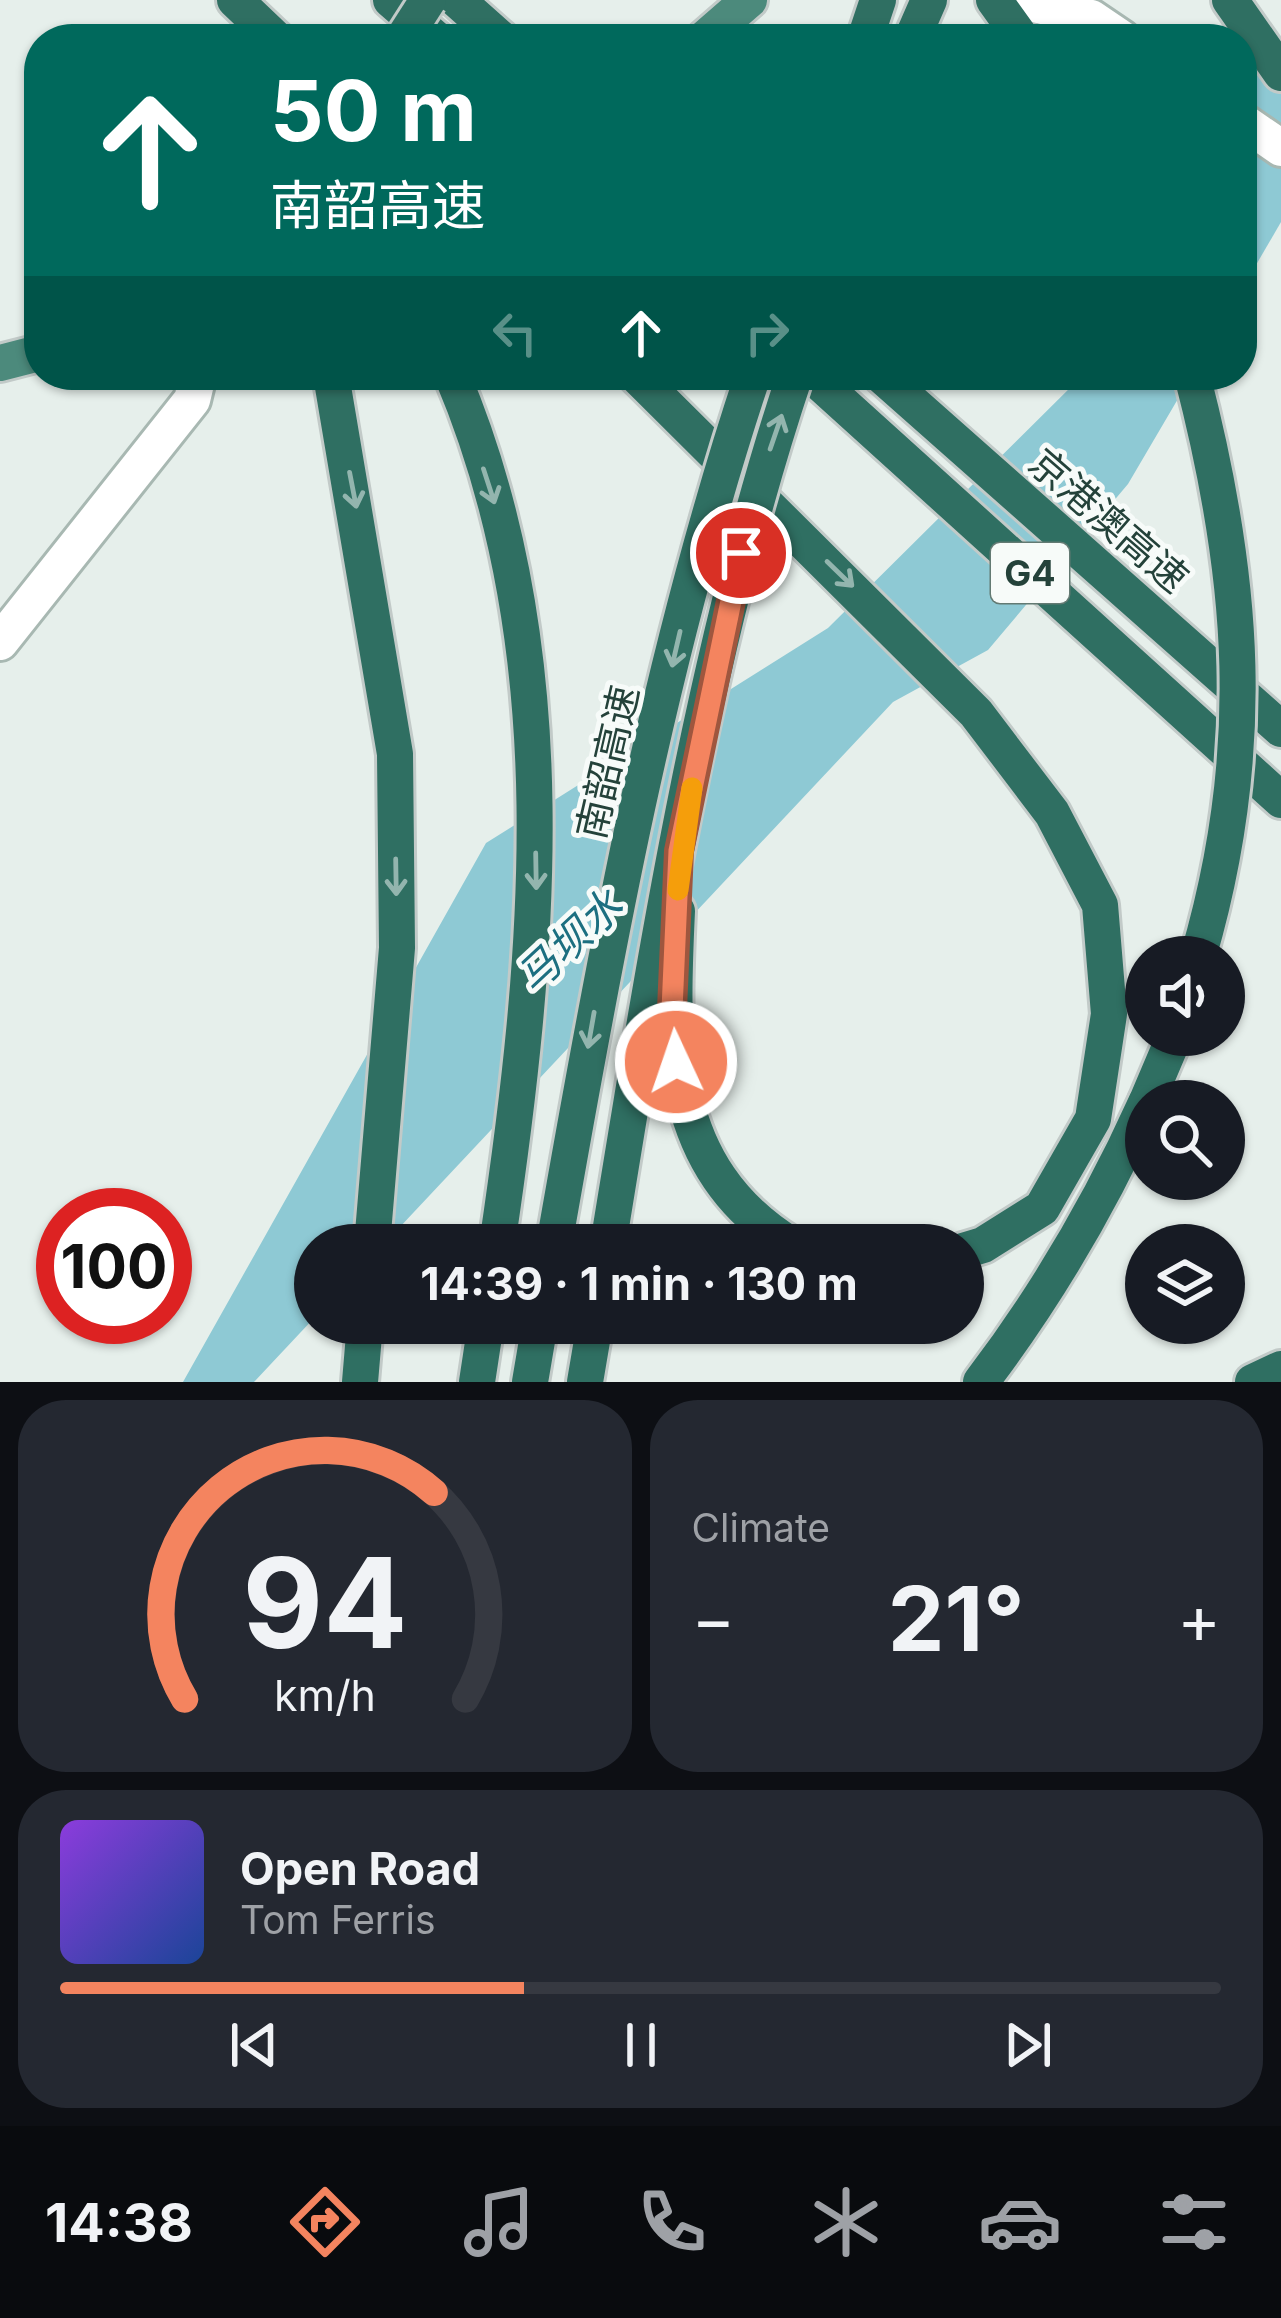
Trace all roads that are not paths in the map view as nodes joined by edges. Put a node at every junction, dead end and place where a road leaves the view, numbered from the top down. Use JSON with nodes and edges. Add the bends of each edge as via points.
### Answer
{"nodes":[{"id":1,"x":391,"y":0,"type":"edge"},
{"id":2,"x":457,"y":0,"type":"edge"},
{"id":3,"x":749,"y":0,"type":"edge"},
{"id":4,"x":1018,"y":0,"type":"edge"},
{"id":5,"x":419,"y":24,"type":"edge"},
{"id":6,"x":484,"y":24,"type":"edge"},
{"id":7,"x":721,"y":24,"type":"edge"},
{"id":8,"x":1100,"y":24,"type":"edge"},
{"id":9,"x":1257,"y":39,"type":"edge"},
{"id":10,"x":1281,"y":73,"type":"edge"},
{"id":11,"x":194,"y":390,"type":"edge"},
{"id":12,"x":334,"y":390,"type":"edge"},
{"id":13,"x":457,"y":390,"type":"edge"},
{"id":14,"x":651,"y":390,"type":"edge"},
{"id":15,"x":748,"y":390,"type":"edge"},
{"id":16,"x":790,"y":390,"type":"edge"},
{"id":17,"x":828,"y":390,"type":"edge"},
{"id":18,"x":898,"y":390,"type":"edge"},
{"id":19,"x":1195,"y":390,"type":"edge"},
{"id":20,"x":0,"y":642,"type":"edge"},
{"id":21,"x":1276,"y":724,"type":"edge"},
{"id":22,"x":1281,"y":800,"type":"edge"},
{"id":23,"x":679,"y":851,"type":"junction"},
{"id":24,"x":1204,"y":936,"type":"edge"},
{"id":25,"x":1125,"y":1149,"type":"edge"},
{"id":26,"x":374,"y":1224,"type":"edge"},
{"id":27,"x":499,"y":1224,"type":"edge"},
{"id":28,"x":558,"y":1224,"type":"edge"},
{"id":29,"x":612,"y":1224,"type":"edge"},
{"id":30,"x":767,"y":1224,"type":"edge"},
{"id":31,"x":984,"y":1244,"type":"edge"},
{"id":32,"x":363,"y":1344,"type":"edge"},
{"id":33,"x":483,"y":1344,"type":"edge"},
{"id":34,"x":536,"y":1344,"type":"edge"},
{"id":35,"x":591,"y":1344,"type":"edge"},
{"id":36,"x":1281,"y":1369,"type":"edge"},
{"id":37,"x":360,"y":1382,"type":"edge"},
{"id":38,"x":477,"y":1382,"type":"edge"},
{"id":39,"x":530,"y":1382,"type":"edge"},
{"id":40,"x":585,"y":1382,"type":"edge"},
{"id":41,"x":981,"y":1382,"type":"edge"},
{"id":42,"x":1253,"y":1382,"type":"edge"}],
"edges":[{"from":1,"to":5,"type":"highway"},
{"from":2,"to":6,"type":"highway"},
{"from":3,"to":7,"type":"highway"},
{"from":4,"to":8,"type":"street"},
{"from":9,"to":10,"type":"highway"},
{"from":11,"to":20,"type":"street"},
{"from":12,"to":26,"type":"highway","one_way":true,"via":[[395,754],[398,948]]},
{"from":13,"to":27,"type":"highway","one_way":true,"via":[[506,539],[534,717],[536,896]]},
{"from":14,"to":31,"type":"highway","one_way":true,"bridge":true,"via":[[976,713],[1052,813],[1100,905],[1109,1014],[1093,1119],[1042,1208]]},
{"from":15,"to":28,"type":"highway","name":"南韶高速","one_way":true,"bridge":true,"via":[[706,514],[622,884]]},
{"from":23,"to":16,"type":"highway","one_way":true,"bridge":true,"via":[[750,510]]},
{"from":17,"to":22,"type":"highway","number":"G4"},
{"from":18,"to":21,"type":"highway","name":"京港澳高速","number":"G4"},
{"from":19,"to":24,"type":"highway","bridge":true,"via":[[1236,584],[1240,751]]},
{"from":23,"to":29,"type":"highway","bridge":true},
{"from":23,"to":30,"type":"highway","bridge":true,"via":[[671,1032],[681,1092],[702,1149]]},
{"from":25,"to":41,"type":"highway","via":[[1103,1198]]},
{"from":32,"to":37,"type":"highway"},
{"from":33,"to":38,"type":"highway"},
{"from":34,"to":39,"type":"highway"},
{"from":35,"to":40,"type":"highway"},
{"from":36,"to":42,"type":"highway"}]}
